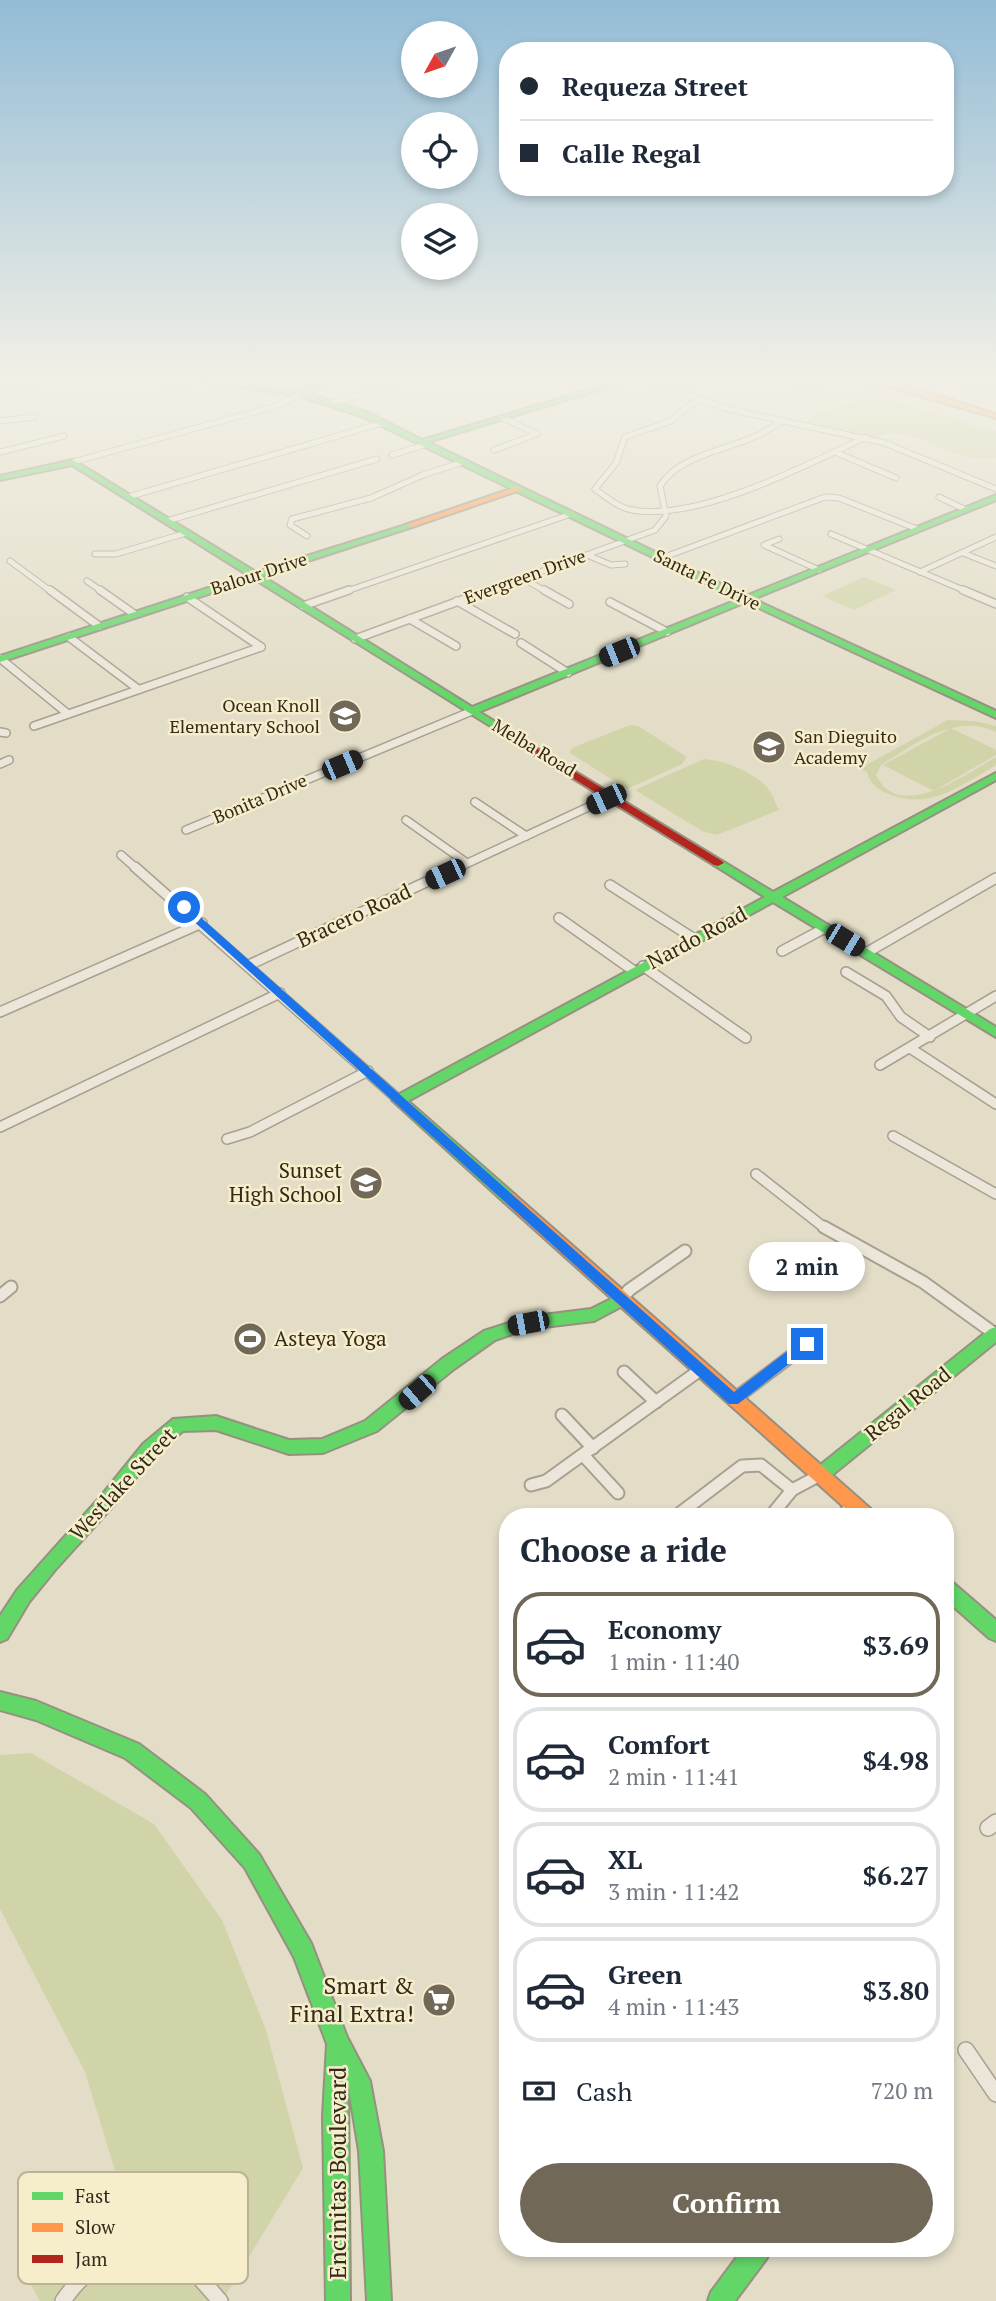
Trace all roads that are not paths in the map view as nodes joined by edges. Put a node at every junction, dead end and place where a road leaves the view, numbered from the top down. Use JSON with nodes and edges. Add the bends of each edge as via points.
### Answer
{"nodes":[{"id":1,"x":108,"y":484,"type":"edge"},
{"id":2,"x":171,"y":484,"type":"edge"},
{"id":3,"x":291,"y":484,"type":"edge"},
{"id":4,"x":402,"y":484,"type":"edge"},
{"id":5,"x":509,"y":484,"type":"edge"},
{"id":6,"x":596,"y":484,"type":"edge"},
{"id":7,"x":661,"y":484,"type":"edge"},
{"id":8,"x":753,"y":484,"type":"edge"},
{"id":9,"x":519,"y":489,"type":"junction"},
{"id":10,"x":128,"y":497,"type":"junction"},
{"id":11,"x":939,"y":497,"type":"dead end"},
{"id":12,"x":996,"y":497,"type":"edge"},
{"id":13,"x":964,"y":509,"type":"junction"},
{"id":14,"x":667,"y":510,"type":"junction"},
{"id":15,"x":571,"y":514,"type":"junction"},
{"id":16,"x":167,"y":521,"type":"junction"},
{"id":17,"x":917,"y":529,"type":"junction"},
{"id":18,"x":186,"y":533,"type":"junction"},
{"id":19,"x":831,"y":534,"type":"dead end"},
{"id":20,"x":307,"y":536,"type":"dead end"},
{"id":21,"x":996,"y":538,"type":"edge"},
{"id":22,"x":779,"y":539,"type":"dead end"},
{"id":23,"x":626,"y":541,"type":"junction"},
{"id":24,"x":867,"y":550,"type":"junction"},
{"id":25,"x":963,"y":553,"type":"junction"},
{"id":26,"x":94,"y":554,"type":"dead end"},
{"id":27,"x":587,"y":555,"type":"junction"},
{"id":28,"x":662,"y":558,"type":"junction"},
{"id":29,"x":10,"y":561,"type":"dead end"},
{"id":30,"x":625,"y":564,"type":"dead end"},
{"id":31,"x":996,"y":566,"type":"edge"},
{"id":32,"x":819,"y":570,"type":"junction"},
{"id":33,"x":920,"y":572,"type":"junction"},
{"id":34,"x":254,"y":576,"type":"junction"},
{"id":35,"x":522,"y":578,"type":"junction"},
{"id":36,"x":87,"y":582,"type":"dead end"},
{"id":37,"x":187,"y":597,"type":"junction"},
{"id":38,"x":748,"y":600,"type":"junction"},
{"id":39,"x":457,"y":601,"type":"junction"},
{"id":40,"x":610,"y":602,"type":"dead end"},
{"id":41,"x":569,"y":604,"type":"dead end"},
{"id":42,"x":996,"y":604,"type":"edge"},
{"id":43,"x":303,"y":606,"type":"junction"},
{"id":44,"x":134,"y":614,"type":"junction"},
{"id":45,"x":410,"y":619,"type":"junction"},
{"id":46,"x":99,"y":625,"type":"junction"},
{"id":47,"x":667,"y":632,"type":"junction"},
{"id":48,"x":515,"y":634,"type":"dead end"},
{"id":49,"x":69,"y":637,"type":"junction"},
{"id":50,"x":355,"y":639,"type":"junction"},
{"id":51,"x":520,"y":643,"type":"dead end"},
{"id":52,"x":456,"y":646,"type":"dead end"},
{"id":53,"x":0,"y":659,"type":"edge"},
{"id":54,"x":568,"y":673,"type":"junction"},
{"id":55,"x":138,"y":689,"type":"junction"},
{"id":56,"x":472,"y":711,"type":"junction"},
{"id":57,"x":68,"y":714,"type":"junction"},
{"id":58,"x":996,"y":715,"type":"edge"},
{"id":59,"x":34,"y":726,"type":"dead end"},
{"id":60,"x":9,"y":760,"type":"dead end"},
{"id":61,"x":0,"y":764,"type":"edge"},
{"id":62,"x":996,"y":776,"type":"edge"},
{"id":63,"x":612,"y":796,"type":"junction"},
{"id":64,"x":475,"y":802,"type":"dead end"},
{"id":65,"x":406,"y":820,"type":"dead end"},
{"id":66,"x":186,"y":830,"type":"dead end"},
{"id":67,"x":526,"y":836,"type":"junction"},
{"id":68,"x":121,"y":855,"type":"dead end"},
{"id":69,"x":467,"y":863,"type":"junction"},
{"id":70,"x":996,"y":878,"type":"edge"},
{"id":71,"x":610,"y":885,"type":"dead end"},
{"id":72,"x":775,"y":897,"type":"junction"},
{"id":73,"x":559,"y":918,"type":"dead end"},
{"id":74,"x":202,"y":923,"type":"junction"},
{"id":75,"x":825,"y":928,"type":"junction"},
{"id":76,"x":693,"y":938,"type":"junction"},
{"id":77,"x":782,"y":951,"type":"dead end"},
{"id":78,"x":866,"y":953,"type":"junction"},
{"id":79,"x":249,"y":965,"type":"junction"},
{"id":80,"x":639,"y":968,"type":"junction"},
{"id":81,"x":846,"y":972,"type":"dead end"},
{"id":82,"x":281,"y":993,"type":"junction"},
{"id":83,"x":996,"y":996,"type":"edge"},
{"id":84,"x":0,"y":1012,"type":"edge"},
{"id":85,"x":967,"y":1015,"type":"junction"},
{"id":86,"x":996,"y":1033,"type":"edge"},
{"id":87,"x":930,"y":1037,"type":"junction"},
{"id":88,"x":746,"y":1038,"type":"dead end"},
{"id":89,"x":910,"y":1048,"type":"junction"},
{"id":90,"x":880,"y":1065,"type":"dead end"},
{"id":91,"x":368,"y":1072,"type":"junction"},
{"id":92,"x":399,"y":1100,"type":"junction"},
{"id":93,"x":996,"y":1104,"type":"edge"},
{"id":94,"x":0,"y":1127,"type":"edge"},
{"id":95,"x":893,"y":1136,"type":"dead end"},
{"id":96,"x":227,"y":1139,"type":"dead end"},
{"id":97,"x":756,"y":1174,"type":"dead end"},
{"id":98,"x":996,"y":1195,"type":"edge"},
{"id":99,"x":685,"y":1251,"type":"dead end"},
{"id":100,"x":10,"y":1287,"type":"dead end"},
{"id":101,"x":0,"y":1296,"type":"edge"},
{"id":102,"x":621,"y":1300,"type":"junction"},
{"id":103,"x":995,"y":1334,"type":"edge"},
{"id":104,"x":807,"y":1344,"type":"dead end"},
{"id":105,"x":700,"y":1370,"type":"junction"},
{"id":106,"x":624,"y":1372,"type":"dead end"},
{"id":107,"x":733,"y":1400,"type":"junction"},
{"id":108,"x":656,"y":1402,"type":"junction"},
{"id":109,"x":562,"y":1415,"type":"dead end"},
{"id":110,"x":588,"y":1451,"type":"junction"},
{"id":111,"x":820,"y":1475,"type":"junction"},
{"id":112,"x":531,"y":1485,"type":"dead end"},
{"id":113,"x":792,"y":1490,"type":"junction"},
{"id":114,"x":618,"y":1493,"type":"dead end"},
{"id":115,"x":852,"y":1504,"type":"junction"},
{"id":116,"x":687,"y":1508,"type":"edge"},
{"id":117,"x":777,"y":1508,"type":"edge"},
{"id":118,"x":849,"y":1508,"type":"edge"},
{"id":119,"x":857,"y":1508,"type":"edge"},
{"id":120,"x":954,"y":1595,"type":"edge"},
{"id":121,"x":996,"y":1632,"type":"edge"},
{"id":122,"x":0,"y":1633,"type":"edge"},
{"id":123,"x":0,"y":1701,"type":"edge"},
{"id":124,"x":338,"y":2044,"type":"junction"},
{"id":125,"x":966,"y":2050,"type":"dead end"},
{"id":126,"x":996,"y":2094,"type":"edge"},
{"id":127,"x":752,"y":2257,"type":"edge"},
{"id":128,"x":77,"y":2284,"type":"edge"},
{"id":129,"x":202,"y":2284,"type":"edge"},
{"id":130,"x":64,"y":2301,"type":"edge"},
{"id":131,"x":220,"y":2301,"type":"edge"},
{"id":132,"x":338,"y":2301,"type":"edge"},
{"id":133,"x":379,"y":2301,"type":"edge"},
{"id":134,"x":720,"y":2301,"type":"edge"}],
"edges":[{"from":1,"to":10,"type":"street","name":"Melba Road"},
{"from":2,"to":10,"type":"street"},
{"from":3,"to":16,"type":"street"},
{"from":4,"to":20,"type":"street","via":[[371,498],[292,519],[290,525]]},
{"from":5,"to":9,"type":"street","name":"Santa Fe Drive"},
{"from":6,"to":14,"type":"street","via":[[594,489],[628,509]]},
{"from":7,"to":14,"type":"street"},
{"from":8,"to":14,"type":"street","via":[[701,505]]},
{"from":9,"to":15,"type":"street","name":"Santa Fe Drive"},
{"from":9,"to":34,"type":"street","name":"Balour Drive"},
{"from":10,"to":16,"type":"street","name":"Melba Road"},
{"from":11,"to":13,"type":"street"},
{"from":12,"to":13,"type":"street","name":"Bonita Drive"},
{"from":13,"to":17,"type":"street","name":"Bonita Drive"},
{"from":14,"to":23,"type":"street","name":"Evergreen Drive","via":[[665,524]]},
{"from":15,"to":23,"type":"street","name":"Santa Fe Drive"},
{"from":15,"to":43,"type":"street"},
{"from":16,"to":18,"type":"street","name":"Melba Road"},
{"from":17,"to":24,"type":"street","name":"Bonita Drive"},
{"from":17,"to":28,"type":"street","via":[[832,497]]},
{"from":18,"to":26,"type":"street","via":[[116,554]]},
{"from":18,"to":34,"type":"street","name":"Melba Road"},
{"from":19,"to":24,"type":"street"},
{"from":21,"to":25,"type":"street"},
{"from":22,"to":32,"type":"street","via":[[764,545]]},
{"from":23,"to":27,"type":"street","name":"Evergreen Drive"},
{"from":23,"to":28,"type":"street","name":"Santa Fe Drive"},
{"from":24,"to":32,"type":"street","name":"Bonita Drive"},
{"from":24,"to":33,"type":"street"},
{"from":25,"to":31,"type":"street"},
{"from":25,"to":33,"type":"street"},
{"from":27,"to":30,"type":"street","via":[[611,565]]},
{"from":27,"to":35,"type":"street","name":"Evergreen Drive"},
{"from":28,"to":38,"type":"street","name":"Santa Fe Drive"},
{"from":29,"to":46,"type":"street"},
{"from":32,"to":38,"type":"street","name":"Bonita Drive"},
{"from":33,"to":42,"type":"street"},
{"from":34,"to":37,"type":"street","name":"Balour Drive"},
{"from":34,"to":43,"type":"street","name":"Melba Road"},
{"from":35,"to":39,"type":"street","name":"Evergreen Drive"},
{"from":35,"to":41,"type":"street"},
{"from":36,"to":44,"type":"street"},
{"from":37,"to":44,"type":"street","name":"Balour Drive"},
{"from":37,"to":55,"type":"street","via":[[261,646]]},
{"from":38,"to":47,"type":"street","name":"Bonita Drive"},
{"from":38,"to":58,"type":"street","name":"Santa Fe Drive"},
{"from":39,"to":45,"type":"street","name":"Evergreen Drive"},
{"from":39,"to":48,"type":"street"},
{"from":40,"to":47,"type":"street"},
{"from":43,"to":50,"type":"street","name":"Melba Road"},
{"from":44,"to":46,"type":"street","name":"Balour Drive"},
{"from":45,"to":50,"type":"street","name":"Evergreen Drive"},
{"from":45,"to":52,"type":"street"},
{"from":46,"to":49,"type":"street","name":"Balour Drive"},
{"from":47,"to":54,"type":"street","name":"Bonita Drive"},
{"from":49,"to":53,"type":"street","name":"Balour Drive"},
{"from":49,"to":55,"type":"street"},
{"from":50,"to":56,"type":"street","name":"Melba Road"},
{"from":51,"to":54,"type":"street"},
{"from":53,"to":57,"type":"street"},
{"from":54,"to":56,"type":"street","name":"Bonita Drive"},
{"from":55,"to":57,"type":"street"},
{"from":56,"to":63,"type":"street","name":"Melba Road"},
{"from":56,"to":66,"type":"street","name":"Bonita Drive"},
{"from":57,"to":59,"type":"street"},
{"from":60,"to":61,"type":"street"},
{"from":62,"to":72,"type":"street","name":"Nardo Road"},
{"from":63,"to":67,"type":"street","name":"Bracero Road"},
{"from":63,"to":72,"type":"street","name":"Melba Road"},
{"from":64,"to":67,"type":"street"},
{"from":65,"to":69,"type":"street"},
{"from":67,"to":69,"type":"street","name":"Bracero Road"},
{"from":68,"to":74,"type":"street"},
{"from":69,"to":79,"type":"street","name":"Bracero Road"},
{"from":70,"to":78,"type":"street"},
{"from":71,"to":76,"type":"street"},
{"from":72,"to":75,"type":"street","name":"Melba Road"},
{"from":72,"to":76,"type":"street","name":"Nardo Road"},
{"from":73,"to":80,"type":"street"},
{"from":74,"to":79,"type":"street"},
{"from":74,"to":84,"type":"street"},
{"from":75,"to":77,"type":"street"},
{"from":75,"to":78,"type":"street","name":"Melba Road"},
{"from":76,"to":80,"type":"street","name":"Nardo Road"},
{"from":78,"to":85,"type":"street","name":"Melba Road"},
{"from":79,"to":82,"type":"street"},
{"from":80,"to":88,"type":"street"},
{"from":80,"to":92,"type":"street","name":"Nardo Road"},
{"from":81,"to":87,"type":"street","via":[[886,996],[901,1017]]},
{"from":82,"to":91,"type":"street"},
{"from":82,"to":94,"type":"street"},
{"from":83,"to":85,"type":"street"},
{"from":85,"to":86,"type":"street","name":"Melba Road"},
{"from":85,"to":87,"type":"street"},
{"from":87,"to":89,"type":"street"},
{"from":89,"to":90,"type":"street"},
{"from":89,"to":93,"type":"street"},
{"from":91,"to":92,"type":"street"},
{"from":91,"to":96,"type":"street","via":[[250,1132]]},
{"from":92,"to":102,"type":"street"},
{"from":95,"to":98,"type":"street"},
{"from":97,"to":103,"type":"street","via":[[830,1232],[923,1282]]},
{"from":99,"to":102,"type":"street"},
{"from":100,"to":101,"type":"street"},
{"from":102,"to":105,"type":"street"},
{"from":102,"to":122,"type":"street","name":"Westlake Street","via":[[597,1314],[508,1327],[489,1336],[462,1353],[389,1417],[352,1437],[322,1446],[299,1449],[265,1442],[213,1421],[180,1424],[141,1459],[38,1575]]},
{"from":103,"to":111,"type":"street","name":"Regal Road"},
{"from":104,"to":107,"type":"street"},
{"from":105,"to":107,"type":"street"},
{"from":105,"to":108,"type":"street"},
{"from":106,"to":108,"type":"street"},
{"from":107,"to":111,"type":"street"},
{"from":108,"to":110,"type":"street"},
{"from":109,"to":110,"type":"street"},
{"from":110,"to":112,"type":"street","via":[[546,1481]]},
{"from":110,"to":114,"type":"street"},
{"from":111,"to":113,"type":"street"},
{"from":111,"to":115,"type":"street"},
{"from":113,"to":116,"type":"street","via":[[761,1465],[742,1466]]},
{"from":113,"to":117,"type":"street"},
{"from":115,"to":118,"type":"street"},
{"from":115,"to":119,"type":"street"},
{"from":120,"to":121,"type":"street"},
{"from":123,"to":124,"type":"street","name":"Encinitas Boulevard","via":[[45,1714],[132,1751],[198,1801],[251,1861],[276,1904],[303,1951]]},
{"from":124,"to":132,"type":"street","name":"Encinitas Boulevard"},
{"from":124,"to":133,"type":"street","name":"Encinitas Boulevard","via":[[359,2081],[371,2151]]},
{"from":125,"to":126,"type":"street"},
{"from":127,"to":134,"type":"street"},
{"from":128,"to":130,"type":"street"},
{"from":129,"to":131,"type":"street"}]}
